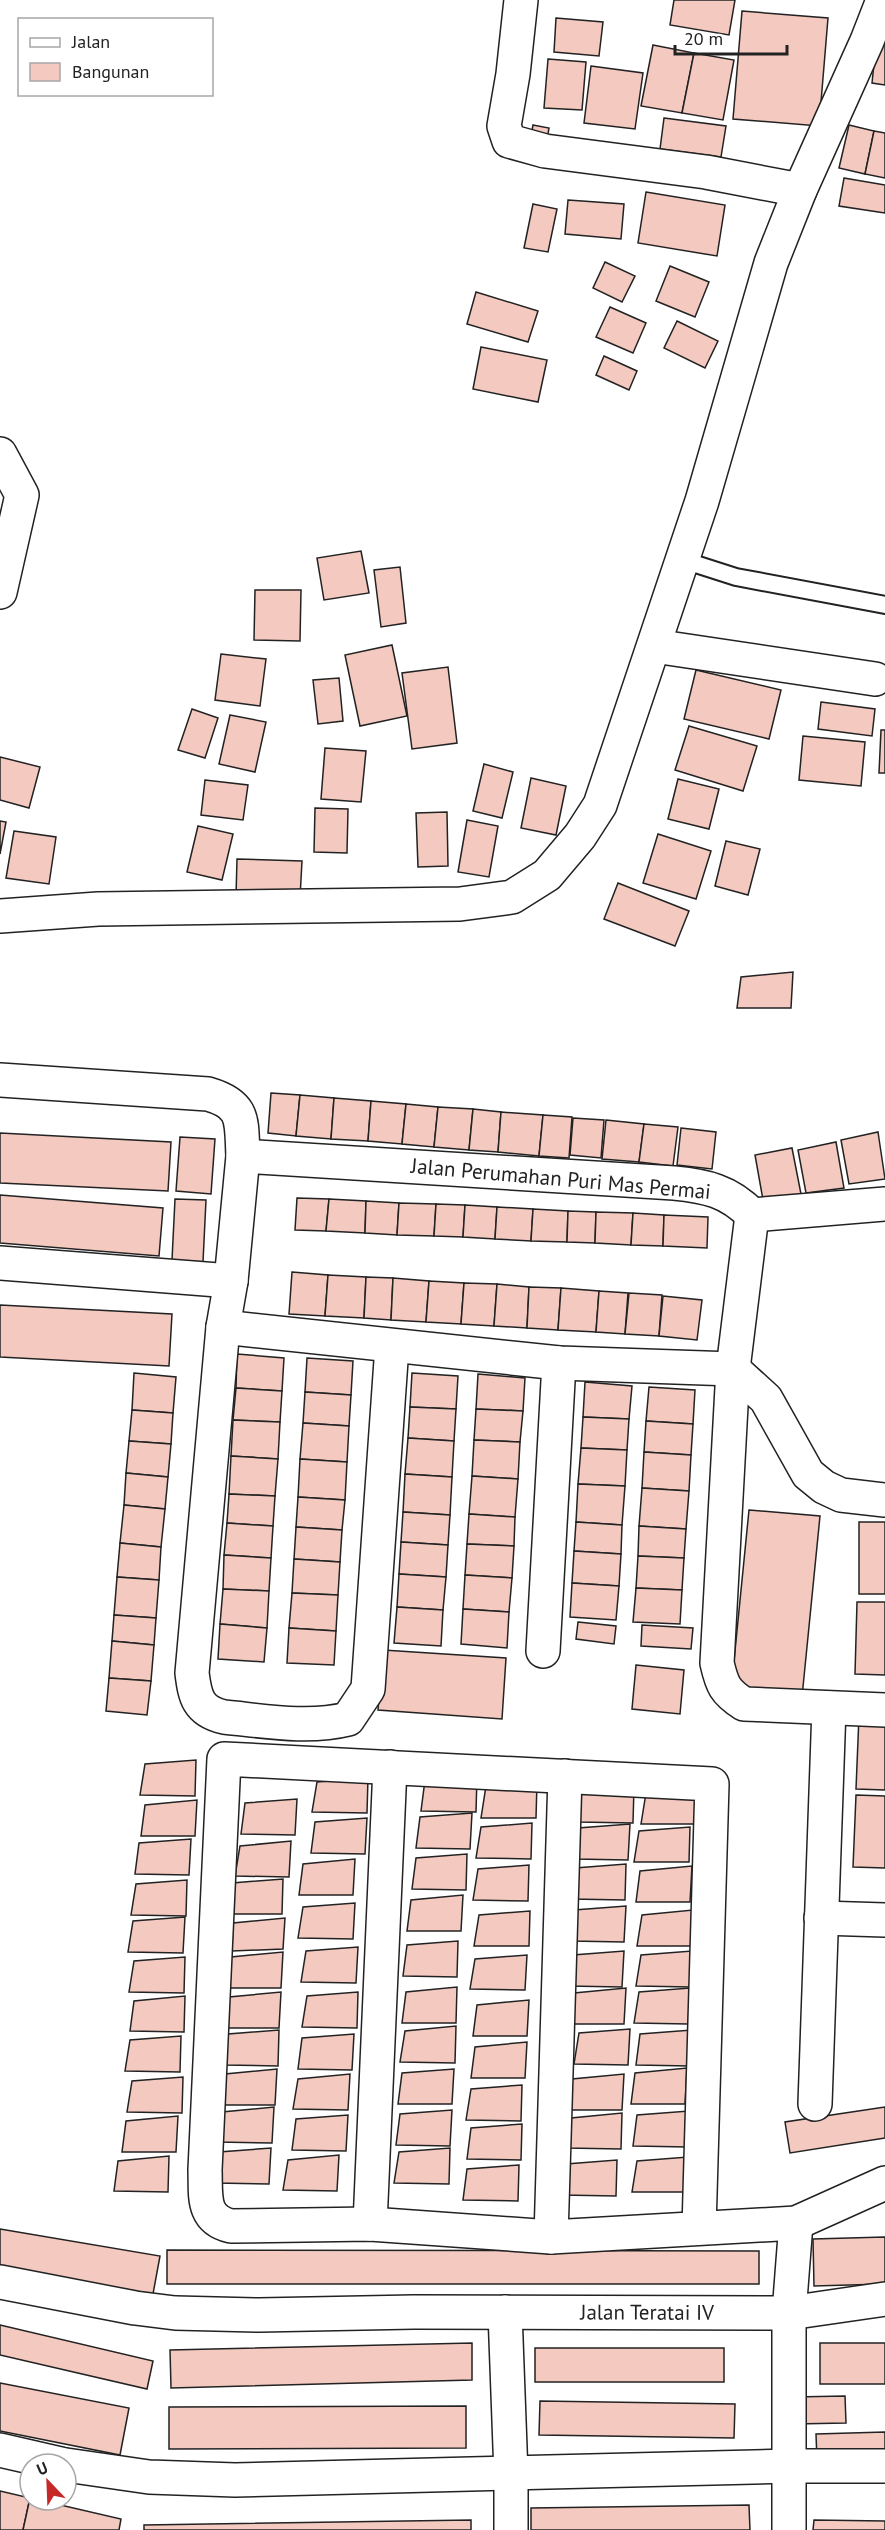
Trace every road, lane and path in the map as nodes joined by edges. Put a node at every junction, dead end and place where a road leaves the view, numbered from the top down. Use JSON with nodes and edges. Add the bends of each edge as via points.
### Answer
{"nodes":[{"id":1,"x":521,"y":0,"type":"edge"},
{"id":2,"x":883,"y":0,"type":"edge"},
{"id":3,"x":800,"y":190,"type":"junction"},
{"id":4,"x":0,"y":454,"type":"edge"},
{"id":5,"x":683,"y":560,"type":"junction"},
{"id":6,"x":0,"y":592,"type":"edge"},
{"id":7,"x":885,"y":605,"type":"edge"},
{"id":8,"x":654,"y":646,"type":"junction"},
{"id":9,"x":874,"y":679,"type":"dead end"},
{"id":10,"x":0,"y":916,"type":"edge"},
{"id":11,"x":0,"y":1080,"type":"edge"},
{"id":12,"x":243,"y":1156,"type":"junction"},
{"id":13,"x":885,"y":1204,"type":"edge"},
{"id":14,"x":752,"y":1215,"type":"junction"},
{"id":15,"x":0,"y":1263,"type":"edge"},
{"id":16,"x":231,"y":1281,"type":"junction"},
{"id":17,"x":223,"y":1327,"type":"junction"},
{"id":18,"x":392,"y":1346,"type":"junction"},
{"id":19,"x":559,"y":1363,"type":"junction"},
{"id":20,"x":733,"y":1369,"type":"junction"},
{"id":21,"x":885,"y":1500,"type":"edge"},
{"id":22,"x":543,"y":1652,"type":"dead end"},
{"id":23,"x":829,"y":1708,"type":"junction"},
{"id":24,"x":885,"y":1710,"type":"edge"},
{"id":25,"x":390,"y":1767,"type":"junction"},
{"id":26,"x":565,"y":1776,"type":"junction"},
{"id":27,"x":821,"y":1918,"type":"junction"},
{"id":28,"x":885,"y":1920,"type":"edge"},
{"id":29,"x":815,"y":2104,"type":"dead end"},
{"id":30,"x":885,"y":2182,"type":"edge"},
{"id":31,"x":795,"y":2223,"type":"junction"},
{"id":32,"x":370,"y":2224,"type":"junction"},
{"id":33,"x":699,"y":2229,"type":"junction"},
{"id":34,"x":551,"y":2237,"type":"junction"},
{"id":35,"x":0,"y":2282,"type":"edge"},
{"id":36,"x":885,"y":2300,"type":"edge"},
{"id":37,"x":505,"y":2312,"type":"junction"},
{"id":38,"x":789,"y":2313,"type":"junction"},
{"id":39,"x":0,"y":2450,"type":"edge"},
{"id":40,"x":18,"y":2454,"type":"edge"},
{"id":41,"x":789,"y":2466,"type":"junction"},
{"id":42,"x":885,"y":2466,"type":"edge"},
{"id":43,"x":78,"y":2467,"type":"edge"},
{"id":44,"x":511,"y":2475,"type":"junction"},
{"id":45,"x":511,"y":2530,"type":"edge"},
{"id":46,"x":789,"y":2530,"type":"edge"}],
"edges":[{"from":1,"to":3,"type":"street","via":[[504,126],[509,141],[545,151],[706,172]]},
{"from":2,"to":3,"type":"street"},
{"from":3,"to":5,"type":"street","via":[[771,263]]},
{"from":4,"to":6,"type":"street","via":[[21,495]]},
{"from":5,"to":7,"type":"lane","via":[[736,577]]},
{"from":5,"to":8,"type":"street"},
{"from":8,"to":9,"type":"street"},
{"from":8,"to":10,"type":"street","via":[[600,805],[547,875],[512,897],[460,904],[98,909]]},
{"from":11,"to":12,"type":"street","via":[[208,1094],[233,1105],[238,1112]]},
{"from":12,"to":14,"type":"street","name":"Jalan Perumahan Puri Mas Permai","via":[[705,1186],[724,1193]]},
{"from":12,"to":16,"type":"street"},
{"from":13,"to":14,"type":"street"},
{"from":14,"to":20,"type":"street"},
{"from":15,"to":16,"type":"street"},
{"from":16,"to":17,"type":"street"},
{"from":17,"to":18,"type":"street"},
{"from":17,"to":18,"type":"street","via":[[192,1673],[201,1707],[224,1717],[330,1723],[348,1719],[368,1689]]},
{"from":18,"to":19,"type":"street"},
{"from":19,"to":20,"type":"street"},
{"from":19,"to":22,"type":"street"},
{"from":20,"to":21,"type":"street","via":[[766,1399],[808,1474],[841,1495]]},
{"from":20,"to":23,"type":"street","via":[[717,1663],[721,1682],[731,1696],[744,1704]]},
{"from":23,"to":24,"type":"street"},
{"from":23,"to":27,"type":"street"},
{"from":25,"to":26,"type":"street"},
{"from":25,"to":32,"type":"street"},
{"from":25,"to":32,"type":"street","via":[[224,1759],[206,2137],[206,2203],[221,2224]]},
{"from":26,"to":33,"type":"street","via":[[712,1784]]},
{"from":26,"to":34,"type":"street"},
{"from":27,"to":28,"type":"street"},
{"from":27,"to":29,"type":"street"},
{"from":30,"to":31,"type":"street"},
{"from":31,"to":33,"type":"street"},
{"from":31,"to":38,"type":"street"},
{"from":32,"to":34,"type":"street"},
{"from":33,"to":34,"type":"street"},
{"from":35,"to":37,"type":"street","name":"Jalan Teratai IV","via":[[175,2313]]},
{"from":36,"to":38,"type":"street","name":"Jalan Teratai IV"},
{"from":37,"to":38,"type":"street","name":"Jalan Teratai IV"},
{"from":37,"to":44,"type":"street"},
{"from":38,"to":41,"type":"street"},
{"from":39,"to":40,"type":"street"},
{"from":41,"to":42,"type":"street"},
{"from":41,"to":44,"type":"street"},
{"from":41,"to":46,"type":"street"},
{"from":43,"to":44,"type":"street","via":[[149,2477],[235,2480]]},
{"from":44,"to":45,"type":"street"}]}
